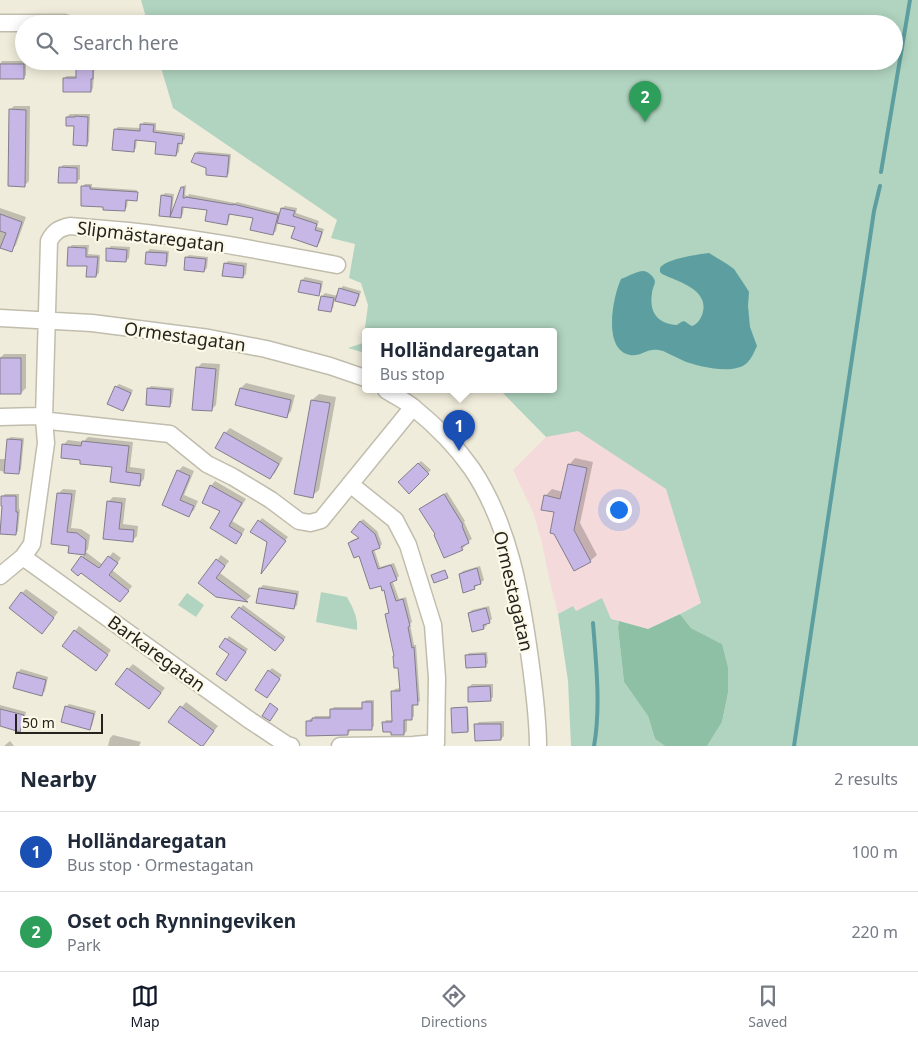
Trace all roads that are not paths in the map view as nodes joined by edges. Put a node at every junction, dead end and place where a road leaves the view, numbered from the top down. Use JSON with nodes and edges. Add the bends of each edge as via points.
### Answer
{"nodes":[{"id":1,"x":0,"y":23,"type":"edge"},
{"id":2,"x":15,"y":23,"type":"edge"},
{"id":3,"x":337,"y":265,"type":"dead end"},
{"id":4,"x":0,"y":318,"type":"edge"},
{"id":5,"x":47,"y":321,"type":"junction"},
{"id":6,"x":362,"y":377,"type":"edge"},
{"id":7,"x":390,"y":393,"type":"edge"},
{"id":8,"x":413,"y":408,"type":"junction"},
{"id":9,"x":0,"y":416,"type":"edge"},
{"id":10,"x":44,"y":419,"type":"junction"},
{"id":11,"x":350,"y":484,"type":"junction"},
{"id":12,"x":23,"y":557,"type":"junction"},
{"id":13,"x":0,"y":576,"type":"edge"},
{"id":14,"x":291,"y":746,"type":"edge"},
{"id":15,"x":340,"y":746,"type":"edge"},
{"id":16,"x":538,"y":746,"type":"edge"}],
"edges":[{"from":1,"to":2,"type":"street"},
{"from":3,"to":5,"type":"street","name":"Slipmästaregatan","via":[[211,242],[70,226],[52,235],[49,241]]},
{"from":4,"to":5,"type":"street","name":"Ormestagatan"},
{"from":5,"to":6,"type":"street","name":"Ormestagatan","via":[[92,323],[209,338],[266,349]]},
{"from":5,"to":10,"type":"street"},
{"from":7,"to":8,"type":"street","name":"Ormestagatan"},
{"from":8,"to":11,"type":"street"},
{"from":8,"to":16,"type":"street","name":"Ormestagatan","via":[[452,443],[472,469],[502,530],[525,621]]},
{"from":9,"to":10,"type":"street","via":[[38,416]]},
{"from":10,"to":11,"type":"street","via":[[170,434],[207,464],[271,500],[299,521],[321,520]]},
{"from":10,"to":12,"type":"street","via":[[46,443],[32,544]]},
{"from":11,"to":15,"type":"street","via":[[395,520],[408,545],[433,625],[437,678],[436,743]]},
{"from":12,"to":13,"type":"street"},
{"from":12,"to":14,"type":"street","name":"Barkaregatan","via":[[248,719]]}]}
